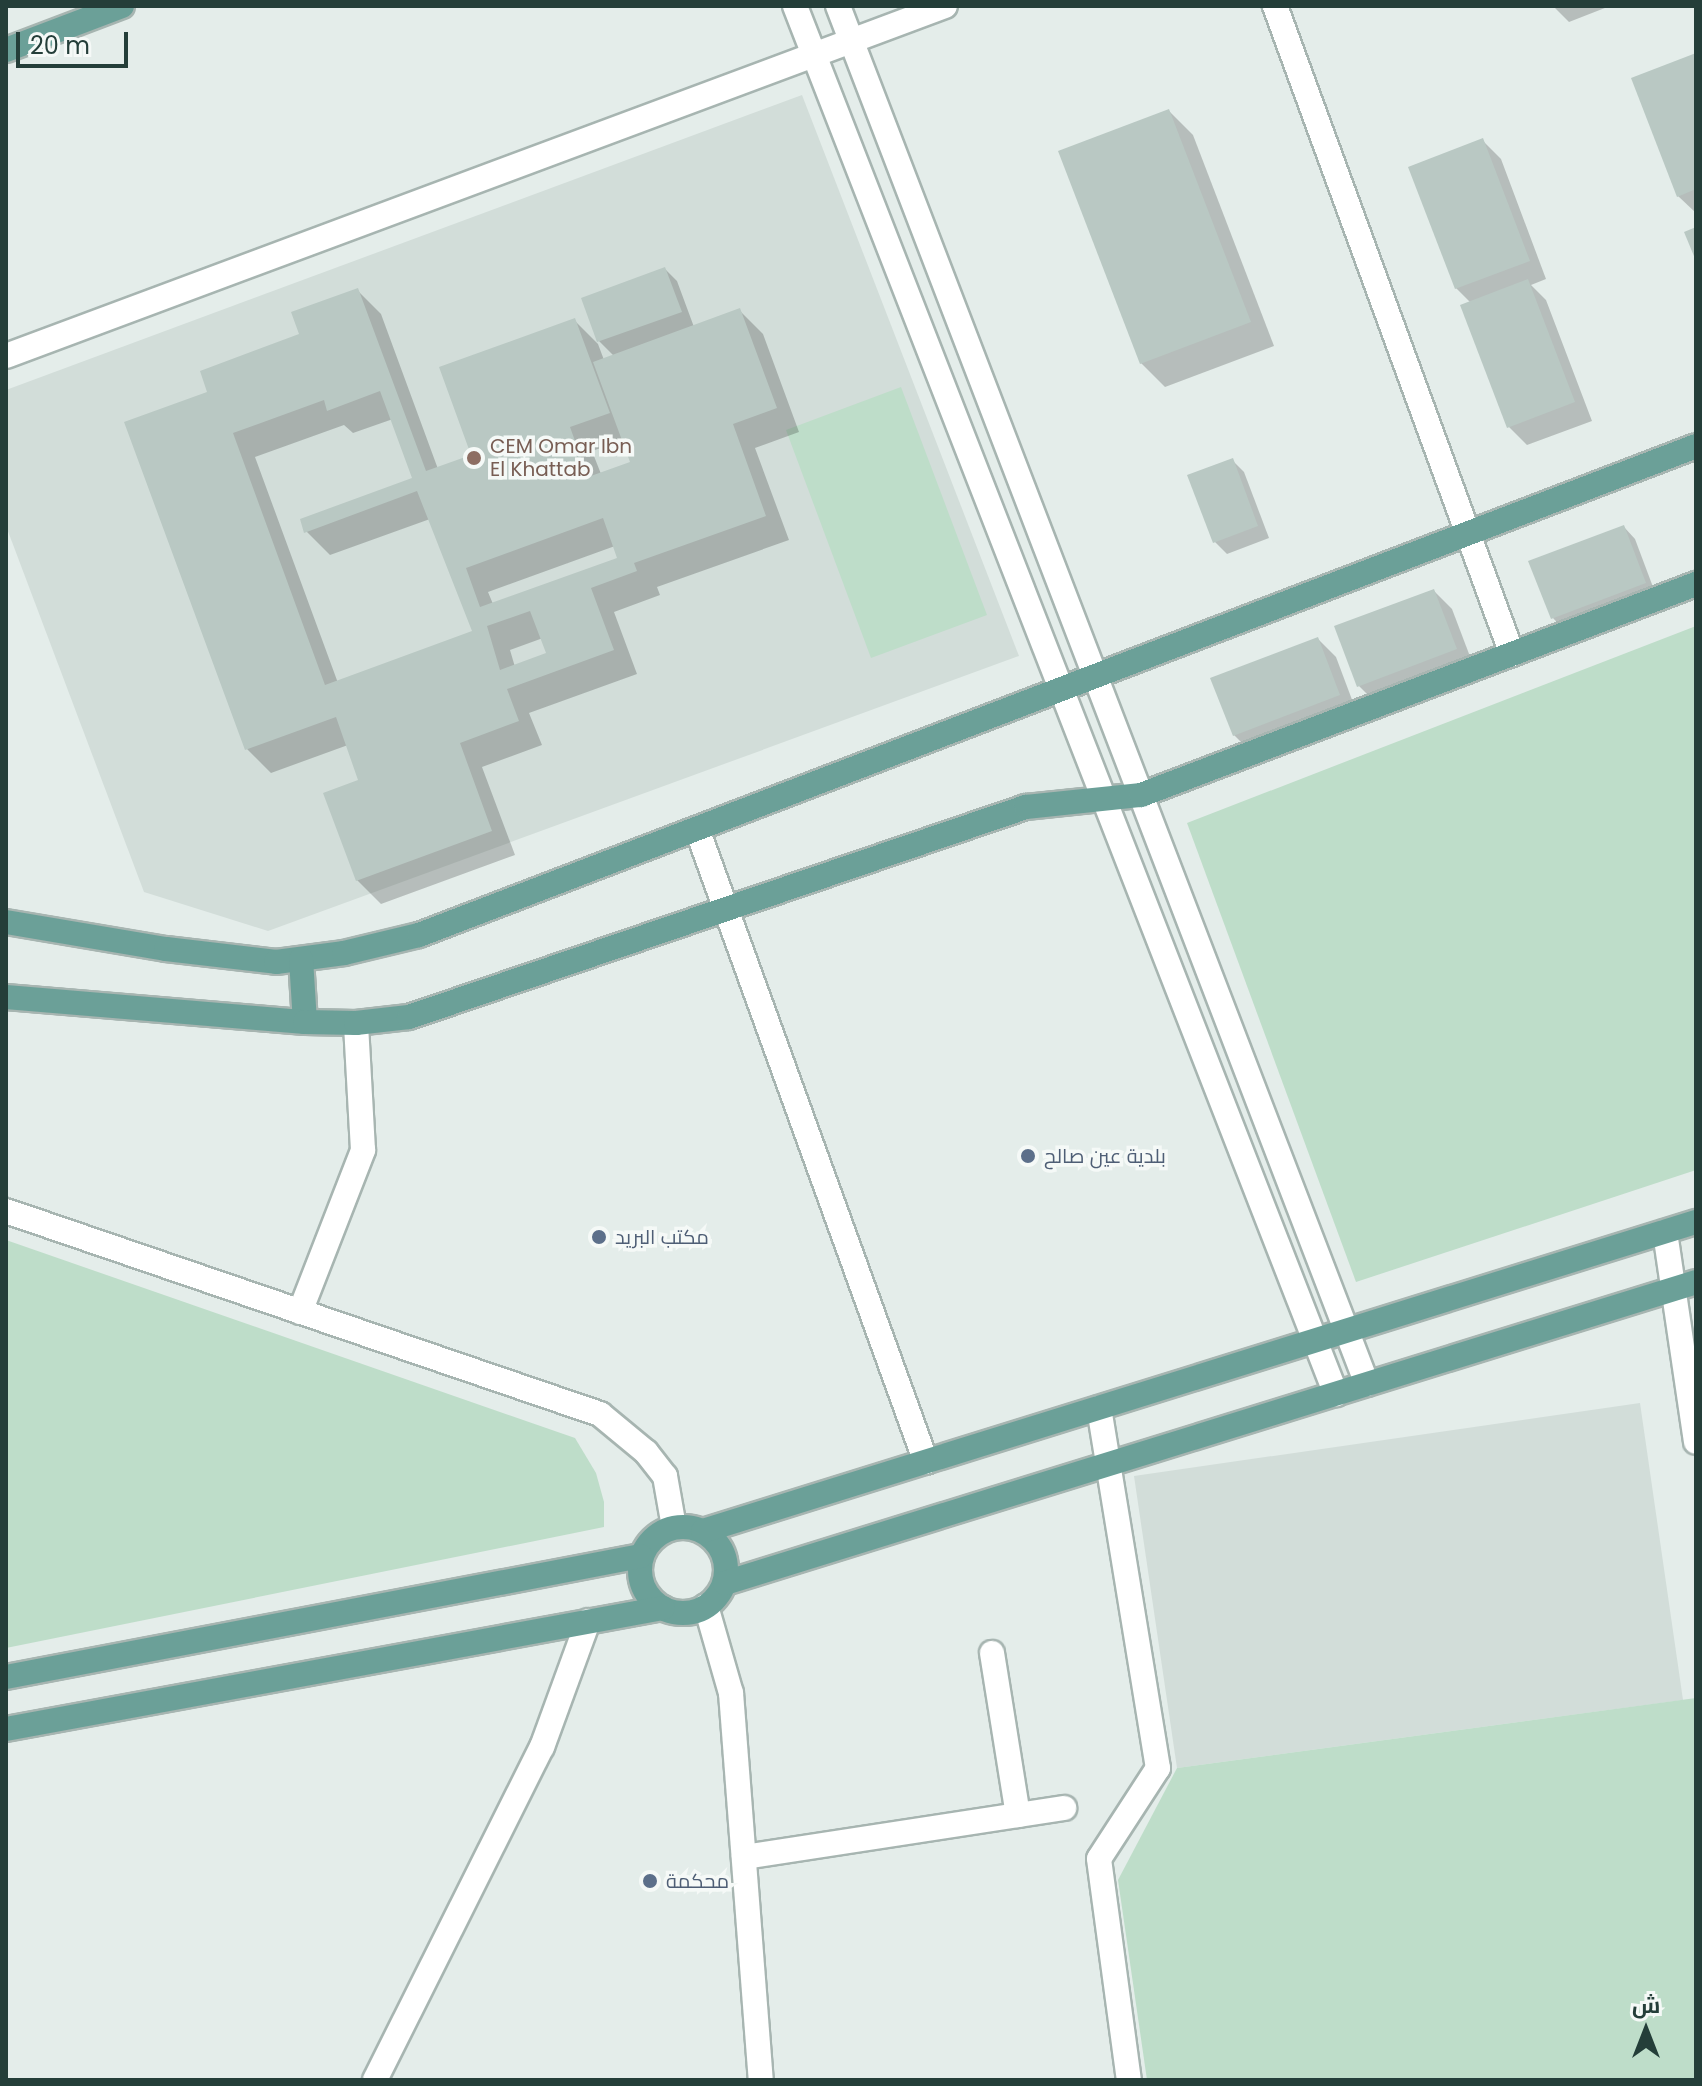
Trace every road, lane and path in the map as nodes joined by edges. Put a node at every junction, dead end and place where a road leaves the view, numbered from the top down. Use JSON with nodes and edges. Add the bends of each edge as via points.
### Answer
{"nodes":[{"id":1,"x":122,"y":6,"type":"edge"},
{"id":2,"x":795,"y":6,"type":"edge"},
{"id":3,"x":838,"y":6,"type":"edge"},
{"id":4,"x":945,"y":6,"type":"edge"},
{"id":5,"x":1275,"y":6,"type":"edge"},
{"id":6,"x":852,"y":41,"type":"junction"},
{"id":7,"x":6,"y":50,"type":"edge"},
{"id":8,"x":814,"y":55,"type":"junction"},
{"id":9,"x":6,"y":356,"type":"edge"},
{"id":10,"x":1696,"y":446,"type":"edge"},
{"id":11,"x":1467,"y":534,"type":"junction"},
{"id":12,"x":1696,"y":584,"type":"edge"},
{"id":13,"x":1512,"y":654,"type":"junction"},
{"id":14,"x":1096,"y":676,"type":"junction"},
{"id":15,"x":1061,"y":690,"type":"junction"},
{"id":16,"x":1141,"y":795,"type":"junction"},
{"id":17,"x":1104,"y":798,"type":"junction"},
{"id":18,"x":697,"y":829,"type":"junction"},
{"id":19,"x":726,"y":910,"type":"junction"},
{"id":20,"x":6,"y":922,"type":"edge"},
{"id":21,"x":301,"y":959,"type":"junction"},
{"id":22,"x":6,"y":997,"type":"edge"},
{"id":23,"x":305,"y":1022,"type":"junction"},
{"id":24,"x":356,"y":1023,"type":"junction"},
{"id":25,"x":6,"y":1211,"type":"edge"},
{"id":26,"x":1696,"y":1222,"type":"edge"},
{"id":27,"x":1665,"y":1232,"type":"junction"},
{"id":28,"x":1685,"y":1286,"type":"edge"},
{"id":29,"x":300,"y":1312,"type":"junction"},
{"id":30,"x":1347,"y":1331,"type":"junction"},
{"id":31,"x":1315,"y":1341,"type":"junction"},
{"id":32,"x":1367,"y":1384,"type":"junction"},
{"id":33,"x":1336,"y":1394,"type":"junction"},
{"id":34,"x":1099,"y":1408,"type":"junction"},
{"id":35,"x":1696,"y":1442,"type":"edge"},
{"id":36,"x":926,"y":1462,"type":"junction"},
{"id":37,"x":1108,"y":1464,"type":"junction"},
{"id":38,"x":674,"y":1527,"type":"junction"},
{"id":39,"x":703,"y":1531,"type":"junction"},
{"id":40,"x":641,"y":1556,"type":"junction"},
{"id":41,"x":725,"y":1583,"type":"junction"},
{"id":42,"x":706,"y":1606,"type":"junction"},
{"id":43,"x":663,"y":1608,"type":"junction"},
{"id":44,"x":588,"y":1621,"type":"junction"},
{"id":45,"x":992,"y":1653,"type":"dead end"},
{"id":46,"x":6,"y":1677,"type":"edge"},
{"id":47,"x":6,"y":1729,"type":"edge"},
{"id":48,"x":1064,"y":1808,"type":"dead end"},
{"id":49,"x":1018,"y":1815,"type":"junction"},
{"id":50,"x":744,"y":1857,"type":"junction"},
{"id":51,"x":375,"y":2080,"type":"edge"},
{"id":52,"x":761,"y":2080,"type":"edge"},
{"id":53,"x":1129,"y":2080,"type":"edge"}],
"edges":[{"from":1,"to":7,"type":"main road"},
{"from":2,"to":8,"type":"street"},
{"from":3,"to":6,"type":"street"},
{"from":4,"to":6,"type":"street"},
{"from":5,"to":11,"type":"street"},
{"from":6,"to":8,"type":"street"},
{"from":6,"to":14,"type":"street"},
{"from":8,"to":9,"type":"street"},
{"from":8,"to":15,"type":"street"},
{"from":10,"to":11,"type":"main road"},
{"from":11,"to":13,"type":"street"},
{"from":11,"to":14,"type":"main road"},
{"from":12,"to":13,"type":"main road"},
{"from":13,"to":16,"type":"main road"},
{"from":14,"to":15,"type":"main road"},
{"from":14,"to":16,"type":"street"},
{"from":15,"to":17,"type":"street"},
{"from":15,"to":18,"type":"main road"},
{"from":16,"to":17,"type":"main road"},
{"from":16,"to":30,"type":"street"},
{"from":17,"to":19,"type":"main road","via":[[1026,807]]},
{"from":17,"to":31,"type":"street"},
{"from":18,"to":19,"type":"street"},
{"from":18,"to":21,"type":"main road","via":[[419,935]]},
{"from":19,"to":24,"type":"main road","via":[[409,1017]]},
{"from":19,"to":36,"type":"street"},
{"from":20,"to":21,"type":"main road","via":[[182,951],[276,962]]},
{"from":21,"to":23,"type":"main road"},
{"from":22,"to":23,"type":"main road"},
{"from":23,"to":24,"type":"main road"},
{"from":24,"to":29,"type":"street","via":[[363,1150]]},
{"from":25,"to":29,"type":"street"},
{"from":26,"to":27,"type":"main road"},
{"from":27,"to":28,"type":"street"},
{"from":27,"to":30,"type":"main road"},
{"from":28,"to":32,"type":"main road"},
{"from":28,"to":35,"type":"street"},
{"from":29,"to":38,"type":"street","via":[[600,1414],[646,1452],[665,1476]]},
{"from":30,"to":31,"type":"main road"},
{"from":30,"to":32,"type":"street"},
{"from":31,"to":33,"type":"street"},
{"from":31,"to":34,"type":"main road"},
{"from":32,"to":33,"type":"main road"},
{"from":33,"to":37,"type":"main road"},
{"from":34,"to":36,"type":"main road"},
{"from":34,"to":37,"type":"street"},
{"from":36,"to":39,"type":"main road"},
{"from":37,"to":41,"type":"main road"},
{"from":37,"to":53,"type":"street","via":[[1158,1768],[1099,1859]]},
{"from":38,"to":39,"type":"main road"},
{"from":38,"to":40,"type":"main road","via":[[649,1543]]},
{"from":39,"to":41,"type":"main road","via":[[724,1553]]},
{"from":40,"to":43,"type":"main road","via":[[643,1586]]},
{"from":40,"to":46,"type":"main road"},
{"from":41,"to":42,"type":"main road"},
{"from":42,"to":43,"type":"main road","via":[[677,1613]]},
{"from":42,"to":50,"type":"street","via":[[731,1693]]},
{"from":43,"to":44,"type":"main road"},
{"from":44,"to":47,"type":"main road"},
{"from":44,"to":51,"type":"street","via":[[542,1747]]},
{"from":45,"to":49,"type":"street"},
{"from":48,"to":49,"type":"street"},
{"from":49,"to":50,"type":"street"},
{"from":50,"to":52,"type":"street"}]}
